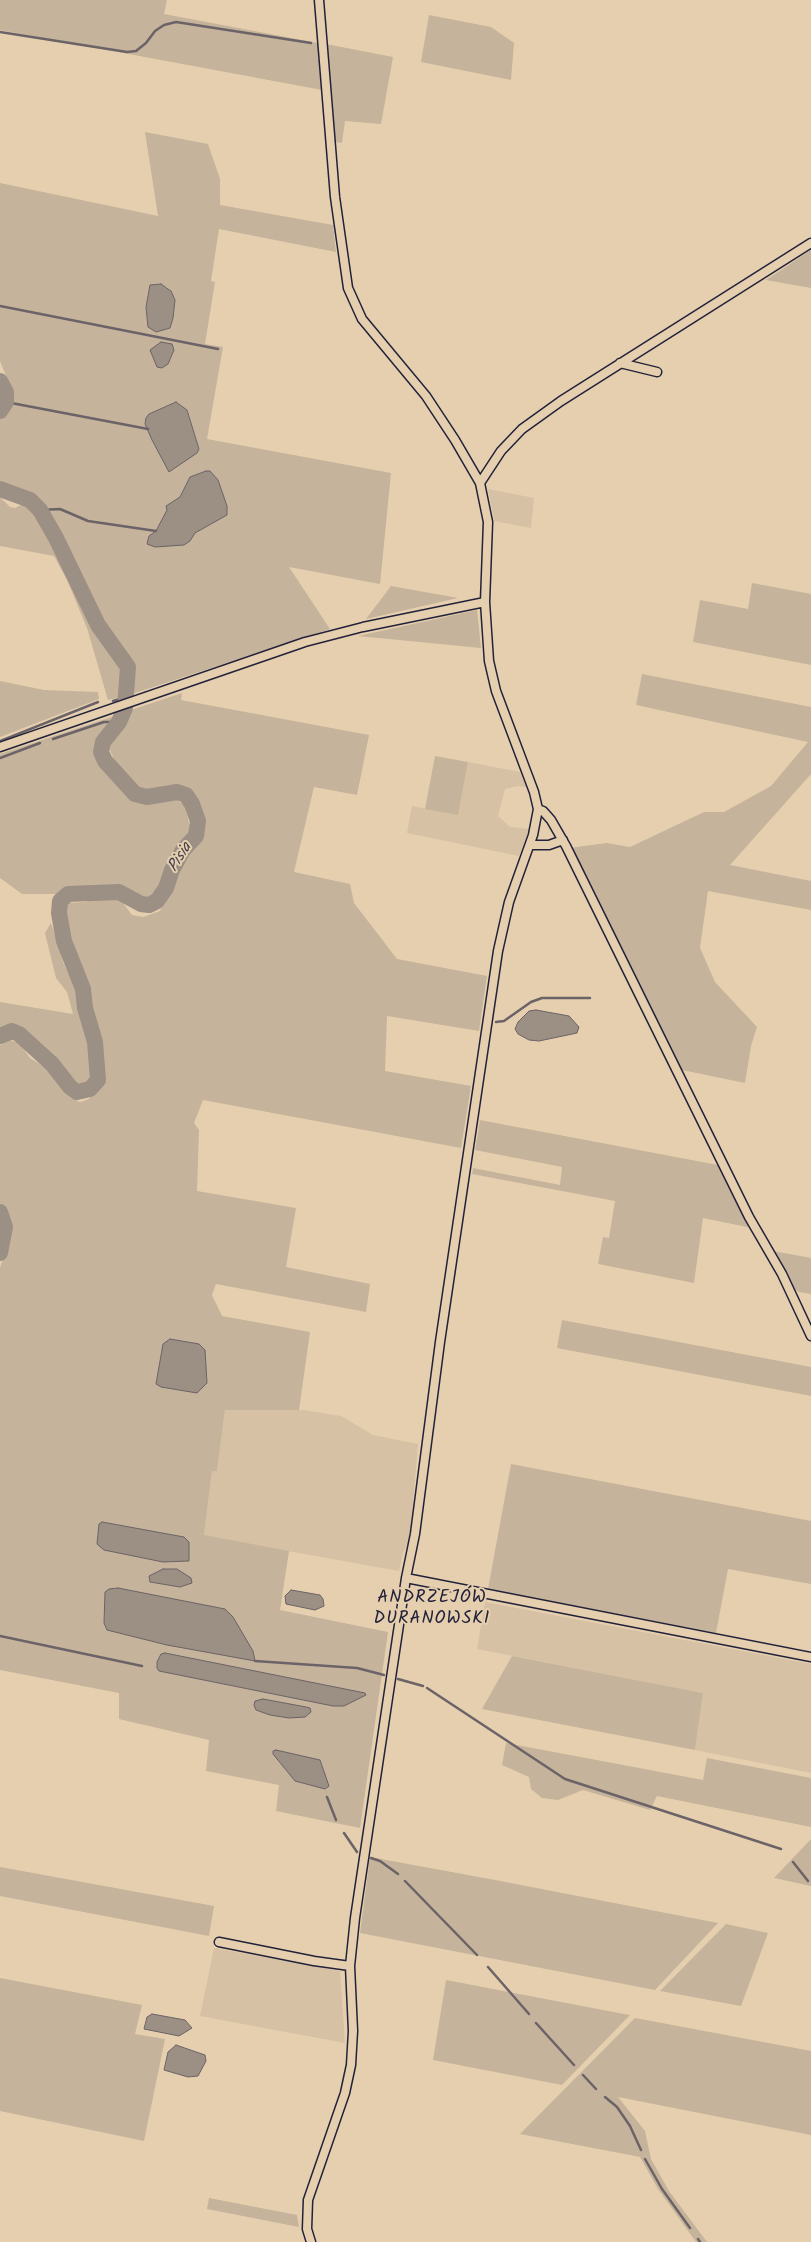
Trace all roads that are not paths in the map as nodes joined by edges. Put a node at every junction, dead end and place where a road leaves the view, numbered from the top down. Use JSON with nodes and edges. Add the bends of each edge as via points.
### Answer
{"nodes":[{"id":1,"x":319,"y":0,"type":"edge"},
{"id":2,"x":811,"y":243,"type":"edge"},
{"id":3,"x":620,"y":363,"type":"junction"},
{"id":4,"x":657,"y":372,"type":"dead end"},
{"id":5,"x":480,"y":483,"type":"junction"},
{"id":6,"x":485,"y":602,"type":"junction"},
{"id":7,"x":0,"y":747,"type":"edge"},
{"id":8,"x":538,"y":810,"type":"junction"},
{"id":9,"x":563,"y":840,"type":"junction"},
{"id":10,"x":530,"y":845,"type":"junction"},
{"id":11,"x":811,"y":1336,"type":"edge"},
{"id":12,"x":406,"y":1578,"type":"junction"},
{"id":13,"x":811,"y":1657,"type":"edge"},
{"id":14,"x":219,"y":1942,"type":"dead end"},
{"id":15,"x":350,"y":1966,"type":"junction"},
{"id":16,"x":311,"y":2242,"type":"edge"}],
"edges":[{"from":1,"to":5,"type":"street","via":[[335,197],[350,294],[362,319],[426,396]]},
{"from":2,"to":3,"type":"street"},
{"from":3,"to":4,"type":"street"},
{"from":3,"to":5,"type":"street","via":[[522,429],[501,451]]},
{"from":5,"to":6,"type":"street","via":[[486,506],[488,544]]},
{"from":6,"to":7,"type":"street","via":[[333,634]]},
{"from":6,"to":8,"type":"street","via":[[487,645],[496,691]]},
{"from":8,"to":9,"type":"street","via":[[551,820]]},
{"from":8,"to":10,"type":"street"},
{"from":9,"to":10,"type":"street","via":[[549,846]]},
{"from":9,"to":11,"type":"street"},
{"from":10,"to":12,"type":"street","via":[[509,902],[498,951],[415,1534]]},
{"from":12,"to":13,"type":"street"},
{"from":12,"to":15,"type":"street"},
{"from":14,"to":15,"type":"street"},
{"from":15,"to":16,"type":"street","via":[[351,2065],[345,2093],[308,2200],[306,2228]]}]}
